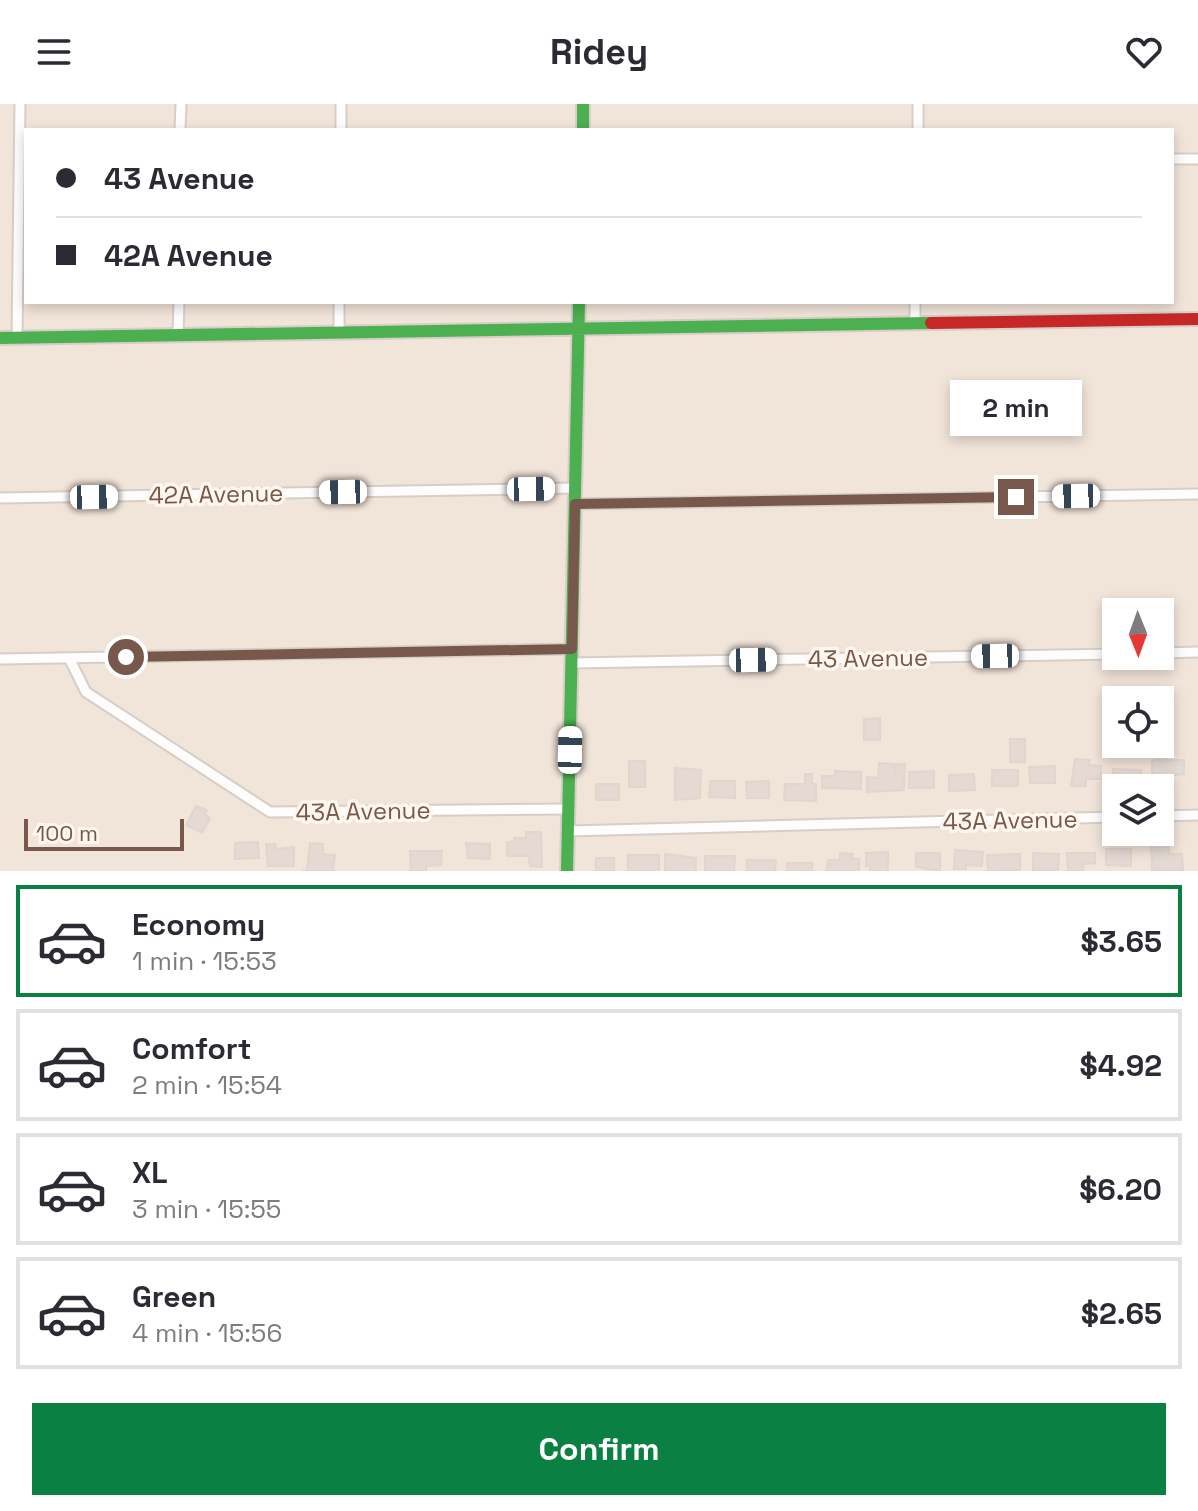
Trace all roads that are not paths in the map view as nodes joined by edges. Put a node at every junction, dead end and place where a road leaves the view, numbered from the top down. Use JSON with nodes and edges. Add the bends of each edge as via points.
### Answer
{"nodes":[{"id":1,"x":20,"y":104,"type":"edge"},
{"id":2,"x":181,"y":104,"type":"edge"},
{"id":3,"x":341,"y":104,"type":"edge"},
{"id":4,"x":583,"y":104,"type":"edge"},
{"id":5,"x":918,"y":104,"type":"edge"},
{"id":6,"x":180,"y":128,"type":"edge"},
{"id":7,"x":341,"y":128,"type":"edge"},
{"id":8,"x":583,"y":128,"type":"edge"},
{"id":9,"x":918,"y":128,"type":"edge"},
{"id":10,"x":1174,"y":159,"type":"edge"},
{"id":11,"x":1198,"y":159,"type":"edge"},
{"id":12,"x":179,"y":304,"type":"edge"},
{"id":13,"x":339,"y":304,"type":"edge"},
{"id":14,"x":579,"y":304,"type":"edge"},
{"id":15,"x":915,"y":304,"type":"edge"},
{"id":16,"x":1198,"y":319,"type":"edge"},
{"id":17,"x":915,"y":323,"type":"junction"},
{"id":18,"x":579,"y":329,"type":"junction"},
{"id":19,"x":339,"y":332,"type":"junction"},
{"id":20,"x":178,"y":335,"type":"junction"},
{"id":21,"x":0,"y":338,"type":"edge"},
{"id":22,"x":17,"y":338,"type":"junction"},
{"id":23,"x":576,"y":488,"type":"junction"},
{"id":24,"x":1198,"y":494,"type":"edge"},
{"id":25,"x":0,"y":498,"type":"edge"},
{"id":26,"x":575,"y":504,"type":"junction"},
{"id":27,"x":572,"y":649,"type":"junction"},
{"id":28,"x":1198,"y":652,"type":"edge"},
{"id":29,"x":1174,"y":653,"type":"edge"},
{"id":30,"x":1102,"y":654,"type":"edge"},
{"id":31,"x":69,"y":658,"type":"junction"},
{"id":32,"x":0,"y":659,"type":"edge"},
{"id":33,"x":572,"y":663,"type":"junction"},
{"id":34,"x":569,"y":809,"type":"junction"},
{"id":35,"x":1198,"y":815,"type":"edge"},
{"id":36,"x":1174,"y":816,"type":"edge"},
{"id":37,"x":1102,"y":817,"type":"edge"},
{"id":38,"x":568,"y":831,"type":"junction"},
{"id":39,"x":567,"y":871,"type":"edge"}],
"edges":[{"from":1,"to":22,"type":"street"},
{"from":2,"to":6,"type":"street"},
{"from":3,"to":7,"type":"street"},
{"from":4,"to":8,"type":"street"},
{"from":5,"to":9,"type":"street"},
{"from":10,"to":11,"type":"street"},
{"from":12,"to":20,"type":"street"},
{"from":13,"to":19,"type":"street"},
{"from":14,"to":18,"type":"street"},
{"from":15,"to":17,"type":"street"},
{"from":16,"to":17,"type":"street"},
{"from":17,"to":18,"type":"street"},
{"from":18,"to":19,"type":"street"},
{"from":18,"to":23,"type":"street"},
{"from":19,"to":20,"type":"street"},
{"from":20,"to":22,"type":"street"},
{"from":21,"to":22,"type":"street"},
{"from":23,"to":25,"type":"street","name":"42A Avenue"},
{"from":23,"to":26,"type":"street"},
{"from":24,"to":26,"type":"street"},
{"from":26,"to":27,"type":"street"},
{"from":27,"to":31,"type":"street"},
{"from":27,"to":33,"type":"street"},
{"from":28,"to":29,"type":"street"},
{"from":30,"to":33,"type":"street","name":"43 Avenue"},
{"from":31,"to":32,"type":"street"},
{"from":31,"to":34,"type":"street","name":"43A Avenue","via":[[86,692],[270,812]]},
{"from":33,"to":34,"type":"street"},
{"from":34,"to":38,"type":"street"},
{"from":35,"to":36,"type":"street"},
{"from":37,"to":38,"type":"street","name":"43A Avenue"},
{"from":38,"to":39,"type":"street"}]}
